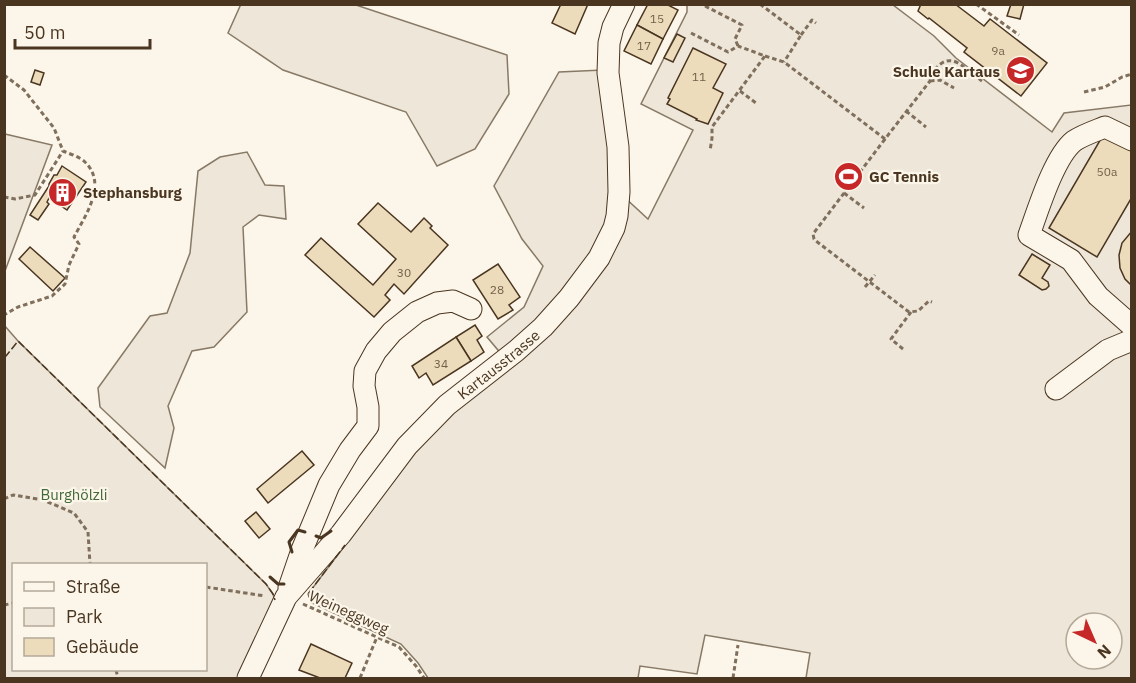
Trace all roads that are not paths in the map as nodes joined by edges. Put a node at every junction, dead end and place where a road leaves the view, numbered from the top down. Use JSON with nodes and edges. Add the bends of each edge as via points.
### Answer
{"nodes":[{"id":1,"x":624,"y":4,"type":"edge"},
{"id":2,"x":1131,"y":140,"type":"edge"},
{"id":3,"x":471,"y":309,"type":"dead end"},
{"id":4,"x":1131,"y":326,"type":"edge"},
{"id":5,"x":1131,"y":339,"type":"edge"},
{"id":6,"x":1056,"y":389,"type":"dead end"},
{"id":7,"x":286,"y":597,"type":"junction"},
{"id":8,"x":248,"y":678,"type":"edge"}],
"edges":[{"from":1,"to":7,"type":"street","name":"Kartausstrasse","via":[[609,43],[608,73],[618,147],[617,216],[599,258],[543,327],[447,405],[407,446],[341,534]]},
{"from":2,"to":4,"type":"street","via":[[1105,127],[1076,140],[1063,152],[1029,235],[1071,260],[1098,296]]},
{"from":3,"to":7,"type":"street","via":[[453,301],[437,303],[417,312],[376,351],[364,379],[368,426],[329,485]]},
{"from":5,"to":6,"type":"street"},
{"from":7,"to":8,"type":"street","name":"Kartausstrasse"}]}
